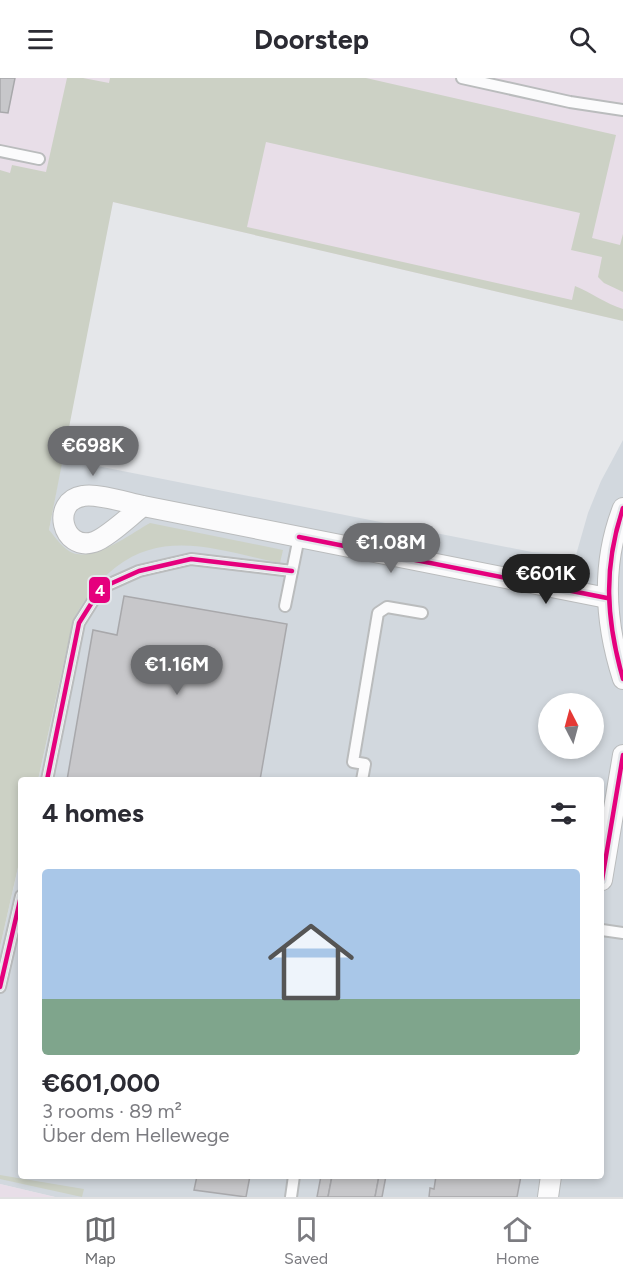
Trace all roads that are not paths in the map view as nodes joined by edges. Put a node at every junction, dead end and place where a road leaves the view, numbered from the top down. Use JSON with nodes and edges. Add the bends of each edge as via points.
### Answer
{"nodes":[{"id":1,"x":462,"y":78,"type":"edge"},
{"id":2,"x":623,"y":110,"type":"edge"},
{"id":3,"x":0,"y":151,"type":"edge"},
{"id":4,"x":39,"y":159,"type":"dead end"},
{"id":5,"x":143,"y":506,"type":"dead end"},
{"id":6,"x":623,"y":508,"type":"edge"},
{"id":7,"x":299,"y":537,"type":"junction"},
{"id":8,"x":292,"y":571,"type":"junction"},
{"id":9,"x":608,"y":598,"type":"junction"},
{"id":10,"x":285,"y":606,"type":"dead end"},
{"id":11,"x":422,"y":613,"type":"dead end"},
{"id":12,"x":619,"y":650,"type":"edge"},
{"id":13,"x":623,"y":679,"type":"edge"},
{"id":14,"x":623,"y":755,"type":"edge"},
{"id":15,"x":48,"y":777,"type":"edge"},
{"id":16,"x":363,"y":777,"type":"edge"},
{"id":17,"x":604,"y":868,"type":"edge"},
{"id":18,"x":18,"y":907,"type":"edge"},
{"id":19,"x":604,"y":930,"type":"edge"},
{"id":20,"x":623,"y":933,"type":"edge"},
{"id":21,"x":0,"y":987,"type":"edge"},
{"id":22,"x":294,"y":1179,"type":"edge"},
{"id":23,"x":551,"y":1179,"type":"edge"},
{"id":24,"x":291,"y":1197,"type":"edge"},
{"id":25,"x":548,"y":1197,"type":"edge"}],
"edges":[{"from":1,"to":2,"type":"lane"},
{"from":3,"to":4,"type":"lane"},
{"from":5,"to":7,"type":"street"},
{"from":6,"to":9,"type":"street","via":[[612,548]]},
{"from":7,"to":8,"type":"lane"},
{"from":7,"to":9,"type":"street"},
{"from":8,"to":10,"type":"lane"},
{"from":8,"to":15,"type":"lane","via":[[191,559],[140,571],[101,588],[79,623]]},
{"from":9,"to":12,"type":"street","via":[[609,626]]},
{"from":11,"to":16,"type":"lane","via":[[387,607],[378,613],[353,762],[365,764]]},
{"from":12,"to":13,"type":"street"},
{"from":14,"to":17,"type":"street"},
{"from":18,"to":21,"type":"lane"},
{"from":19,"to":20,"type":"lane"},
{"from":22,"to":24,"type":"lane"},
{"from":23,"to":25,"type":"street"}]}
